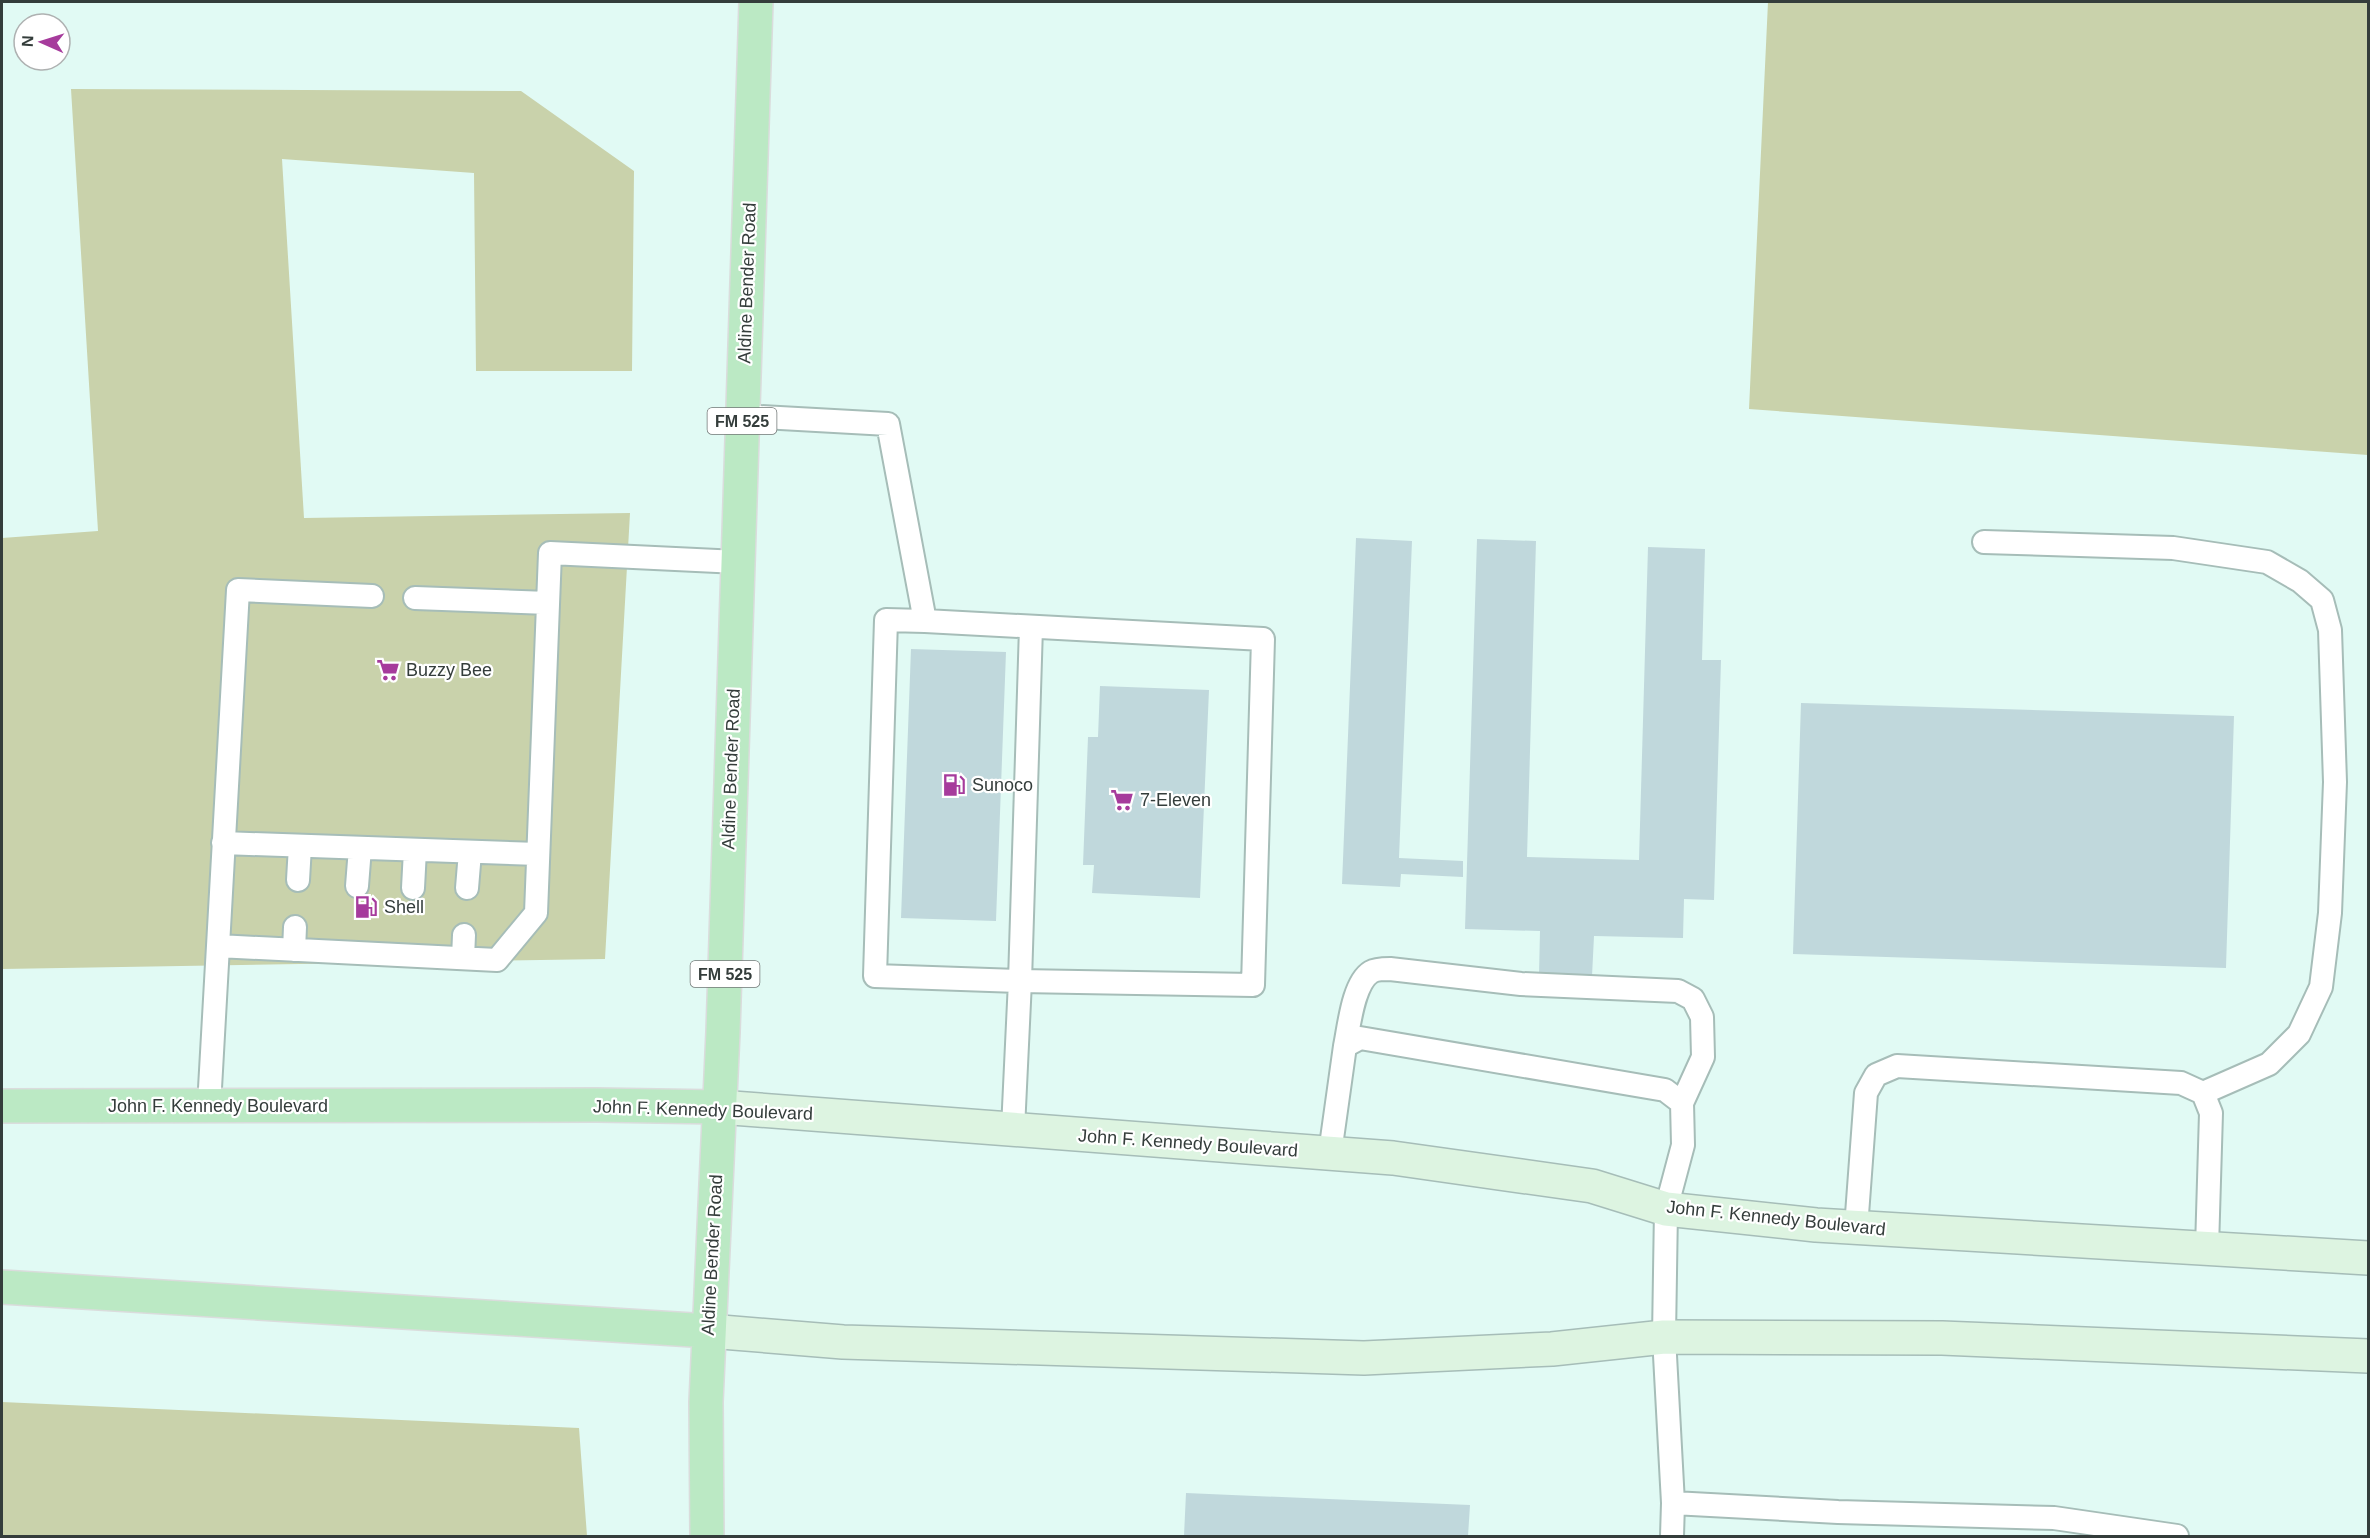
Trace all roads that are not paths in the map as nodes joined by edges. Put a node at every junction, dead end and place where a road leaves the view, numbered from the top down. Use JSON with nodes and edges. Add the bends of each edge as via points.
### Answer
{"nodes":[{"id":1,"x":756,"y":2,"type":"edge"},
{"id":2,"x":742,"y":416,"type":"junction"},
{"id":3,"x":1984,"y":542,"type":"dead end"},
{"id":4,"x":738,"y":562,"type":"junction"},
{"id":5,"x":372,"y":596,"type":"dead end"},
{"id":6,"x":415,"y":598,"type":"dead end"},
{"id":7,"x":548,"y":603,"type":"junction"},
{"id":8,"x":925,"y":621,"type":"junction"},
{"id":9,"x":1030,"y":627,"type":"junction"},
{"id":10,"x":223,"y":843,"type":"junction"},
{"id":11,"x":300,"y":846,"type":"junction"},
{"id":12,"x":360,"y":848,"type":"junction"},
{"id":13,"x":415,"y":850,"type":"junction"},
{"id":14,"x":470,"y":852,"type":"junction"},
{"id":15,"x":538,"y":854,"type":"junction"},
{"id":16,"x":298,"y":880,"type":"dead end"},
{"id":17,"x":357,"y":886,"type":"dead end"},
{"id":18,"x":413,"y":888,"type":"dead end"},
{"id":19,"x":467,"y":888,"type":"dead end"},
{"id":20,"x":295,"y":927,"type":"dead end"},
{"id":21,"x":464,"y":935,"type":"dead end"},
{"id":22,"x":218,"y":946,"type":"junction"},
{"id":23,"x":294,"y":950,"type":"junction"},
{"id":24,"x":463,"y":958,"type":"junction"},
{"id":25,"x":1020,"y":981,"type":"junction"},
{"id":26,"x":1345,"y":1046,"type":"junction"},
{"id":27,"x":2204,"y":1093,"type":"junction"},
{"id":28,"x":1682,"y":1103,"type":"junction"},
{"id":29,"x":2,"y":1106,"type":"edge"},
{"id":30,"x":209,"y":1106,"type":"junction"},
{"id":31,"x":719,"y":1107,"type":"junction"},
{"id":32,"x":1013,"y":1130,"type":"junction"},
{"id":33,"x":1330,"y":1153,"type":"junction"},
{"id":34,"x":1666,"y":1209,"type":"junction"},
{"id":35,"x":1856,"y":1228,"type":"junction"},
{"id":36,"x":2207,"y":1248,"type":"junction"},
{"id":37,"x":2368,"y":1258,"type":"edge"},
{"id":38,"x":2,"y":1287,"type":"edge"},
{"id":39,"x":709,"y":1331,"type":"junction"},
{"id":40,"x":1664,"y":1337,"type":"junction"},
{"id":41,"x":2368,"y":1356,"type":"edge"},
{"id":42,"x":1673,"y":1503,"type":"junction"},
{"id":43,"x":707,"y":1536,"type":"edge"},
{"id":44,"x":1672,"y":1536,"type":"edge"},
{"id":45,"x":2177,"y":1536,"type":"edge"}],
"edges":[{"from":1,"to":2,"type":"main road","name":"Aldine Bender Road","number":"FM 525"},
{"from":2,"to":4,"type":"main road","name":"Aldine Bender Road","number":"FM 525"},
{"from":2,"to":8,"type":"lane","via":[[888,424]]},
{"from":3,"to":27,"type":"lane","via":[[2173,548],[2267,562],[2322,600],[2330,630],[2335,782],[2330,913],[2321,987],[2299,1034],[2269,1064]]},
{"from":4,"to":7,"type":"lane","via":[[550,553]]},
{"from":4,"to":31,"type":"main road","name":"Aldine Bender Road","number":"FM 525"},
{"from":5,"to":10,"type":"lane","via":[[238,590]]},
{"from":6,"to":7,"type":"lane"},
{"from":7,"to":15,"type":"lane"},
{"from":8,"to":9,"type":"lane"},
{"from":8,"to":25,"type":"lane","via":[[886,620],[875,976]]},
{"from":9,"to":25,"type":"lane"},
{"from":9,"to":25,"type":"lane","via":[[1263,639],[1253,985]]},
{"from":10,"to":11,"type":"lane"},
{"from":10,"to":22,"type":"lane"},
{"from":11,"to":12,"type":"lane"},
{"from":11,"to":16,"type":"lane"},
{"from":12,"to":13,"type":"lane"},
{"from":12,"to":17,"type":"lane"},
{"from":13,"to":14,"type":"lane"},
{"from":13,"to":18,"type":"lane"},
{"from":14,"to":15,"type":"lane"},
{"from":14,"to":19,"type":"lane"},
{"from":15,"to":24,"type":"lane","via":[[536,913],[497,960]]},
{"from":20,"to":23,"type":"lane"},
{"from":21,"to":24,"type":"lane"},
{"from":22,"to":23,"type":"lane"},
{"from":22,"to":30,"type":"lane"},
{"from":23,"to":24,"type":"lane","via":[[354,943],[410,945]]},
{"from":25,"to":32,"type":"lane"},
{"from":26,"to":28,"type":"lane","via":[[1360,1038],[1665,1090]]},
{"from":26,"to":28,"type":"lane","via":[[1362,982],[1372,971],[1389,969],[1521,984],[1678,991],[1693,999],[1702,1017],[1703,1057]]},
{"from":26,"to":33,"type":"lane"},
{"from":27,"to":35,"type":"lane","via":[[2181,1083],[1897,1066],[1876,1075],[1866,1093]]},
{"from":27,"to":36,"type":"lane","via":[[2211,1113]]},
{"from":28,"to":34,"type":"lane","via":[[1683,1145]]},
{"from":29,"to":30,"type":"main road","name":"John F. Kennedy Boulevard"},
{"from":30,"to":31,"type":"main road","name":"John F. Kennedy Boulevard"},
{"from":31,"to":32,"type":"main road","name":"John F. Kennedy Boulevard"},
{"from":31,"to":39,"type":"main road","name":"Aldine Bender Road","number":"FM 525"},
{"from":32,"to":33,"type":"main road","name":"John F. Kennedy Boulevard"},
{"from":33,"to":34,"type":"main road","name":"John F. Kennedy Boulevard","via":[[1592,1186]]},
{"from":34,"to":35,"type":"main road","name":"John F. Kennedy Boulevard"},
{"from":34,"to":40,"type":"lane"},
{"from":35,"to":36,"type":"main road","name":"John F. Kennedy Boulevard"},
{"from":36,"to":37,"type":"main road","name":"John F. Kennedy Boulevard"},
{"from":38,"to":39,"type":"main road"},
{"from":39,"to":40,"type":"main road","via":[[843,1342],[1364,1358],[1552,1349]]},
{"from":39,"to":43,"type":"main road","name":"Aldine Bender Road","number":"FM 525"},
{"from":40,"to":41,"type":"main road","via":[[1942,1338]]},
{"from":40,"to":42,"type":"lane"},
{"from":42,"to":44,"type":"lane"},
{"from":42,"to":45,"type":"lane","via":[[2054,1518]]}]}
